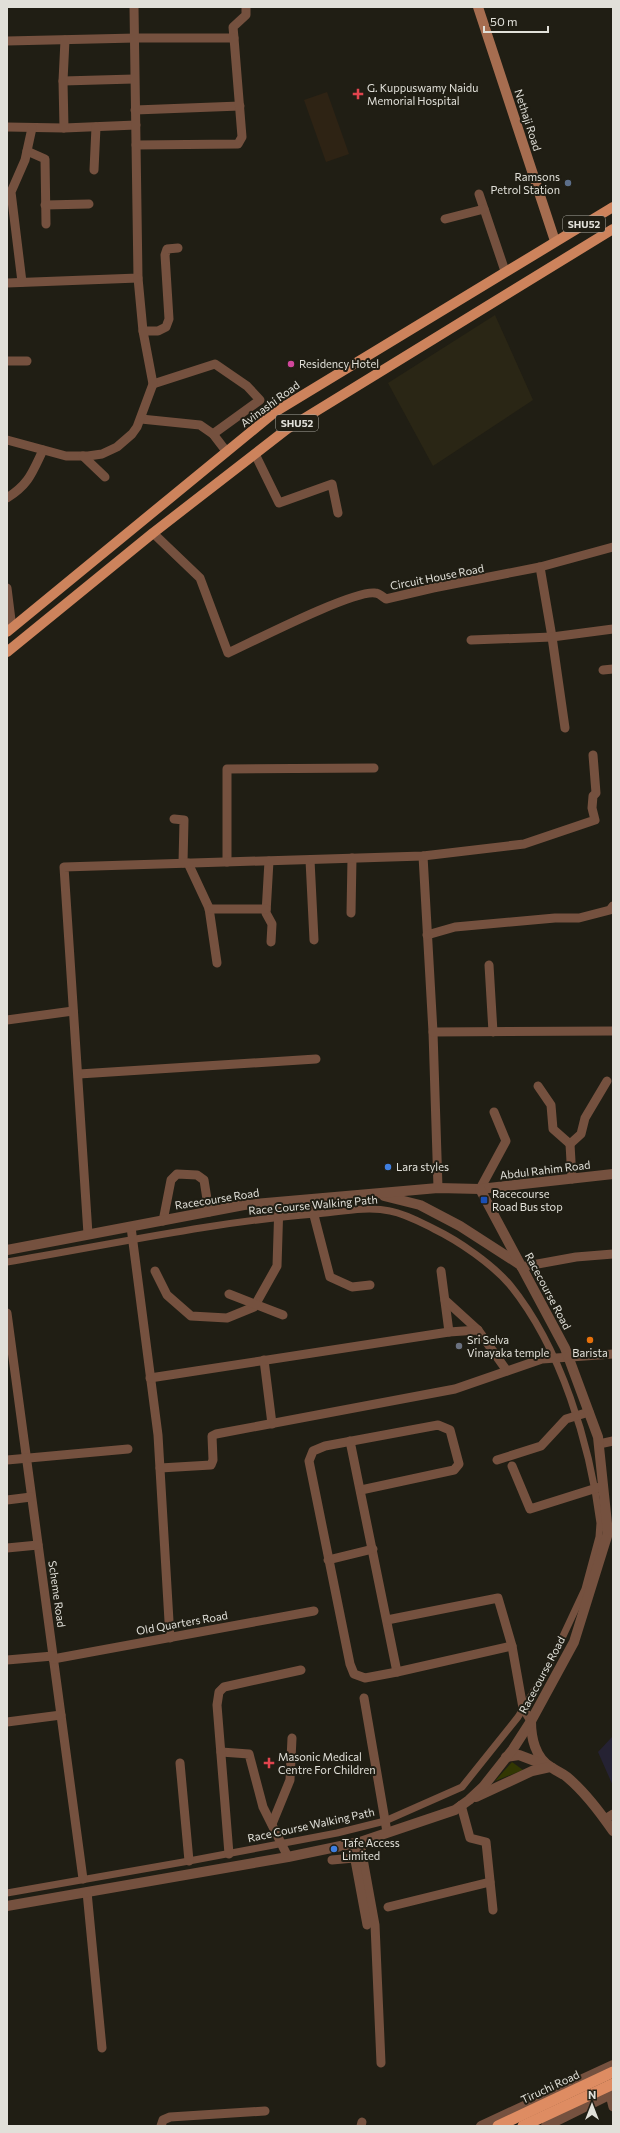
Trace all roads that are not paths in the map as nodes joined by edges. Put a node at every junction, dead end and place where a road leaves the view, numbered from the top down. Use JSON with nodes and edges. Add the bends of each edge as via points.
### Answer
{"nodes":[{"id":1,"x":134,"y":7,"type":"edge"},
{"id":2,"x":246,"y":7,"type":"edge"},
{"id":3,"x":478,"y":7,"type":"edge"},
{"id":4,"x":136,"y":38,"type":"junction"},
{"id":5,"x":234,"y":38,"type":"junction"},
{"id":6,"x":65,"y":40,"type":"junction"},
{"id":7,"x":7,"y":42,"type":"edge"},
{"id":8,"x":134,"y":79,"type":"junction"},
{"id":9,"x":63,"y":81,"type":"junction"},
{"id":10,"x":240,"y":106,"type":"junction"},
{"id":11,"x":135,"y":110,"type":"junction"},
{"id":12,"x":136,"y":125,"type":"junction"},
{"id":13,"x":7,"y":127,"type":"edge"},
{"id":14,"x":96,"y":127,"type":"junction"},
{"id":15,"x":32,"y":128,"type":"junction"},
{"id":16,"x":64,"y":128,"type":"junction"},
{"id":17,"x":136,"y":145,"type":"junction"},
{"id":18,"x":27,"y":151,"type":"junction"},
{"id":19,"x":94,"y":170,"type":"dead end"},
{"id":20,"x":479,"y":194,"type":"dead end"},
{"id":21,"x":89,"y":204,"type":"dead end"},
{"id":22,"x":45,"y":205,"type":"junction"},
{"id":23,"x":613,"y":207,"type":"edge"},
{"id":24,"x":484,"y":209,"type":"junction"},
{"id":25,"x":445,"y":219,"type":"dead end"},
{"id":26,"x":46,"y":224,"type":"dead end"},
{"id":27,"x":11,"y":229,"type":"edge"},
{"id":28,"x":613,"y":229,"type":"edge"},
{"id":29,"x":555,"y":241,"type":"junction"},
{"id":30,"x":178,"y":248,"type":"dead end"},
{"id":31,"x":505,"y":271,"type":"junction"},
{"id":32,"x":138,"y":278,"type":"junction"},
{"id":33,"x":22,"y":282,"type":"junction"},
{"id":34,"x":7,"y":283,"type":"edge"},
{"id":35,"x":144,"y":331,"type":"junction"},
{"id":36,"x":7,"y":361,"type":"edge"},
{"id":37,"x":27,"y":361,"type":"dead end"},
{"id":38,"x":153,"y":384,"type":"junction"},
{"id":39,"x":141,"y":419,"type":"junction"},
{"id":40,"x":213,"y":434,"type":"junction"},
{"id":41,"x":7,"y":440,"type":"edge"},
{"id":42,"x":43,"y":450,"type":"junction"},
{"id":43,"x":226,"y":452,"type":"junction"},
{"id":44,"x":255,"y":454,"type":"junction"},
{"id":45,"x":83,"y":456,"type":"junction"},
{"id":46,"x":105,"y":477,"type":"dead end"},
{"id":47,"x":7,"y":498,"type":"edge"},
{"id":48,"x":338,"y":513,"type":"dead end"},
{"id":49,"x":153,"y":533,"type":"junction"},
{"id":50,"x":613,"y":547,"type":"edge"},
{"id":51,"x":540,"y":567,"type":"junction"},
{"id":52,"x":7,"y":588,"type":"edge"},
{"id":53,"x":613,"y":628,"type":"edge"},
{"id":54,"x":9,"y":630,"type":"edge"},
{"id":55,"x":552,"y":637,"type":"junction"},
{"id":56,"x":470,"y":640,"type":"dead end"},
{"id":57,"x":7,"y":652,"type":"edge"},
{"id":58,"x":613,"y":669,"type":"edge"},
{"id":59,"x":603,"y":670,"type":"dead end"},
{"id":60,"x":565,"y":728,"type":"dead end"},
{"id":61,"x":593,"y":755,"type":"dead end"},
{"id":62,"x":374,"y":768,"type":"dead end"},
{"id":63,"x":174,"y":819,"type":"dead end"},
{"id":64,"x":423,"y":856,"type":"junction"},
{"id":65,"x":352,"y":858,"type":"junction"},
{"id":66,"x":310,"y":860,"type":"junction"},
{"id":67,"x":269,"y":861,"type":"junction"},
{"id":68,"x":227,"y":862,"type":"junction"},
{"id":69,"x":185,"y":863,"type":"junction"},
{"id":70,"x":613,"y":906,"type":"edge"},
{"id":71,"x":209,"y":909,"type":"junction"},
{"id":72,"x":266,"y":909,"type":"junction"},
{"id":73,"x":351,"y":913,"type":"dead end"},
{"id":74,"x":428,"y":935,"type":"junction"},
{"id":75,"x":314,"y":940,"type":"dead end"},
{"id":76,"x":271,"y":942,"type":"dead end"},
{"id":77,"x":217,"y":963,"type":"dead end"},
{"id":78,"x":490,"y":965,"type":"dead end"},
{"id":79,"x":73,"y":1011,"type":"junction"},
{"id":80,"x":7,"y":1020,"type":"edge"},
{"id":81,"x":613,"y":1031,"type":"edge"},
{"id":82,"x":433,"y":1032,"type":"junction"},
{"id":83,"x":493,"y":1032,"type":"junction"},
{"id":84,"x":316,"y":1058,"type":"dead end"},
{"id":85,"x":78,"y":1074,"type":"junction"},
{"id":86,"x":607,"y":1081,"type":"dead end"},
{"id":87,"x":538,"y":1086,"type":"dead end"},
{"id":88,"x":494,"y":1112,"type":"dead end"},
{"id":89,"x":570,"y":1144,"type":"junction"},
{"id":90,"x":613,"y":1174,"type":"edge"},
{"id":91,"x":572,"y":1178,"type":"junction"},
{"id":92,"x":438,"y":1188,"type":"junction"},
{"id":93,"x":480,"y":1189,"type":"junction"},
{"id":94,"x":379,"y":1194,"type":"junction"},
{"id":95,"x":310,"y":1200,"type":"junction"},
{"id":96,"x":278,"y":1203,"type":"junction"},
{"id":97,"x":209,"y":1212,"type":"junction"},
{"id":98,"x":314,"y":1214,"type":"junction"},
{"id":99,"x":278,"y":1217,"type":"junction"},
{"id":100,"x":163,"y":1220,"type":"junction"},
{"id":101,"x":131,"y":1226,"type":"junction"},
{"id":102,"x":88,"y":1234,"type":"junction"},
{"id":103,"x":132,"y":1241,"type":"junction"},
{"id":104,"x":7,"y":1250,"type":"edge"},
{"id":105,"x":613,"y":1254,"type":"edge"},
{"id":106,"x":7,"y":1262,"type":"edge"},
{"id":107,"x":521,"y":1266,"type":"junction"},
{"id":108,"x":155,"y":1271,"type":"dead end"},
{"id":109,"x":441,"y":1271,"type":"dead end"},
{"id":110,"x":370,"y":1286,"type":"dead end"},
{"id":111,"x":229,"y":1294,"type":"dead end"},
{"id":112,"x":445,"y":1300,"type":"junction"},
{"id":113,"x":256,"y":1304,"type":"junction"},
{"id":114,"x":7,"y":1313,"type":"edge"},
{"id":115,"x":283,"y":1315,"type":"dead end"},
{"id":116,"x":478,"y":1330,"type":"junction"},
{"id":117,"x":449,"y":1332,"type":"junction"},
{"id":118,"x":613,"y":1354,"type":"edge"},
{"id":119,"x":568,"y":1358,"type":"junction"},
{"id":120,"x":553,"y":1359,"type":"junction"},
{"id":121,"x":264,"y":1360,"type":"junction"},
{"id":122,"x":507,"y":1371,"type":"junction"},
{"id":123,"x":150,"y":1378,"type":"junction"},
{"id":124,"x":589,"y":1412,"type":"junction"},
{"id":125,"x":576,"y":1416,"type":"junction"},
{"id":126,"x":272,"y":1424,"type":"junction"},
{"id":127,"x":350,"y":1441,"type":"junction"},
{"id":128,"x":613,"y":1441,"type":"edge"},
{"id":129,"x":599,"y":1444,"type":"junction"},
{"id":130,"x":128,"y":1449,"type":"dead end"},
{"id":131,"x":26,"y":1458,"type":"junction"},
{"id":132,"x":7,"y":1460,"type":"edge"},
{"id":133,"x":497,"y":1460,"type":"dead end"},
{"id":134,"x":512,"y":1466,"type":"dead end"},
{"id":135,"x":160,"y":1468,"type":"junction"},
{"id":136,"x":599,"y":1488,"type":"junction"},
{"id":137,"x":361,"y":1490,"type":"junction"},
{"id":138,"x":31,"y":1497,"type":"junction"},
{"id":139,"x":7,"y":1500,"type":"edge"},
{"id":140,"x":610,"y":1532,"type":"edge"},
{"id":141,"x":38,"y":1545,"type":"junction"},
{"id":142,"x":7,"y":1548,"type":"edge"},
{"id":143,"x":373,"y":1549,"type":"junction"},
{"id":144,"x":328,"y":1560,"type":"junction"},
{"id":145,"x":314,"y":1611,"type":"dead end"},
{"id":146,"x":387,"y":1620,"type":"junction"},
{"id":147,"x":170,"y":1638,"type":"junction"},
{"id":148,"x":512,"y":1646,"type":"junction"},
{"id":149,"x":53,"y":1658,"type":"junction"},
{"id":150,"x":7,"y":1660,"type":"edge"},
{"id":151,"x":301,"y":1670,"type":"dead end"},
{"id":152,"x":397,"y":1672,"type":"junction"},
{"id":153,"x":364,"y":1698,"type":"dead end"},
{"id":154,"x":523,"y":1708,"type":"junction"},
{"id":155,"x":61,"y":1715,"type":"junction"},
{"id":156,"x":531,"y":1721,"type":"junction"},
{"id":157,"x":7,"y":1722,"type":"edge"},
{"id":158,"x":292,"y":1738,"type":"dead end"},
{"id":159,"x":221,"y":1752,"type":"junction"},
{"id":160,"x":506,"y":1757,"type":"junction"},
{"id":161,"x":180,"y":1763,"type":"dead end"},
{"id":162,"x":550,"y":1767,"type":"junction"},
{"id":163,"x":465,"y":1803,"type":"junction"},
{"id":164,"x":609,"y":1817,"type":"edge"},
{"id":165,"x":385,"y":1821,"type":"junction"},
{"id":166,"x":272,"y":1824,"type":"junction"},
{"id":167,"x":613,"y":1831,"type":"edge"},
{"id":168,"x":387,"y":1832,"type":"junction"},
{"id":169,"x":356,"y":1843,"type":"junction"},
{"id":170,"x":281,"y":1844,"type":"junction"},
{"id":171,"x":229,"y":1854,"type":"junction"},
{"id":172,"x":288,"y":1858,"type":"junction"},
{"id":173,"x":354,"y":1858,"type":"junction"},
{"id":174,"x":332,"y":1860,"type":"dead end"},
{"id":175,"x":190,"y":1861,"type":"junction"},
{"id":176,"x":83,"y":1879,"type":"junction"},
{"id":177,"x":490,"y":1882,"type":"junction"},
{"id":178,"x":87,"y":1892,"type":"junction"},
{"id":179,"x":7,"y":1893,"type":"edge"},
{"id":180,"x":7,"y":1906,"type":"edge"},
{"id":181,"x":388,"y":1907,"type":"dead end"},
{"id":182,"x":493,"y":1910,"type":"dead end"},
{"id":183,"x":367,"y":1925,"type":"dead end"},
{"id":184,"x":102,"y":2048,"type":"dead end"},
{"id":185,"x":381,"y":2063,"type":"dead end"},
{"id":186,"x":613,"y":2065,"type":"edge"},
{"id":187,"x":613,"y":2072,"type":"edge"},
{"id":188,"x":613,"y":2084,"type":"edge"},
{"id":189,"x":612,"y":2094,"type":"edge"},
{"id":190,"x":613,"y":2107,"type":"edge"},
{"id":191,"x":265,"y":2111,"type":"dead end"},
{"id":192,"x":161,"y":2126,"type":"edge"},
{"id":193,"x":482,"y":2126,"type":"edge"},
{"id":194,"x":498,"y":2126,"type":"edge"},
{"id":195,"x":523,"y":2126,"type":"edge"},
{"id":196,"x":546,"y":2126,"type":"edge"}],
"edges":[{"from":1,"to":4,"type":"street"},
{"from":2,"to":5,"type":"street","via":[[246,15],[233,26]]},
{"from":3,"to":29,"type":"main road","name":"Nethaji Road"},
{"from":4,"to":5,"type":"street"},
{"from":4,"to":6,"type":"street"},
{"from":4,"to":8,"type":"street"},
{"from":5,"to":10,"type":"street"},
{"from":6,"to":7,"type":"street"},
{"from":6,"to":9,"type":"street"},
{"from":8,"to":9,"type":"street"},
{"from":8,"to":11,"type":"street"},
{"from":9,"to":16,"type":"street"},
{"from":10,"to":11,"type":"street"},
{"from":10,"to":17,"type":"street","via":[[242,137],[238,144]]},
{"from":11,"to":12,"type":"street"},
{"from":12,"to":14,"type":"street"},
{"from":12,"to":17,"type":"street"},
{"from":13,"to":15,"type":"street"},
{"from":14,"to":16,"type":"street"},
{"from":14,"to":19,"type":"street"},
{"from":15,"to":16,"type":"street"},
{"from":15,"to":18,"type":"street"},
{"from":17,"to":32,"type":"street"},
{"from":18,"to":22,"type":"street","via":[[45,158]]},
{"from":18,"to":27,"type":"street","via":[[11,192]]},
{"from":20,"to":24,"type":"street"},
{"from":21,"to":22,"type":"street"},
{"from":22,"to":26,"type":"street"},
{"from":23,"to":29,"type":"main road","name":"Avinashi Road","number":"SHU52"},
{"from":24,"to":25,"type":"street"},
{"from":24,"to":31,"type":"street"},
{"from":27,"to":33,"type":"street"},
{"from":28,"to":44,"type":"main road","number":"SHU52","via":[[287,429]]},
{"from":29,"to":31,"type":"main road","name":"Avinashi Road","number":"SHU52"},
{"from":30,"to":35,"type":"street","via":[[167,249],[165,255],[169,318],[166,327],[158,331]]},
{"from":31,"to":43,"type":"main road","name":"Avinashi Road","number":"SHU52","via":[[275,412]]},
{"from":32,"to":33,"type":"street"},
{"from":32,"to":35,"type":"street"},
{"from":33,"to":34,"type":"street"},
{"from":35,"to":38,"type":"street"},
{"from":36,"to":37,"type":"street"},
{"from":38,"to":39,"type":"street"},
{"from":38,"to":40,"type":"street","via":[[215,364],[247,386],[260,400]]},
{"from":39,"to":40,"type":"street","via":[[200,425]]},
{"from":39,"to":45,"type":"street","via":[[132,434],[117,447],[102,454]]},
{"from":40,"to":43,"type":"street"},
{"from":41,"to":42,"type":"street"},
{"from":42,"to":45,"type":"street","via":[[66,456]]},
{"from":42,"to":47,"type":"street","via":[[28,480],[21,489]]},
{"from":43,"to":54,"type":"main road","name":"Avinashi Road","number":"SHU52"},
{"from":44,"to":48,"type":"street","via":[[279,504],[332,484]]},
{"from":44,"to":49,"type":"main road","number":"SHU52"},
{"from":45,"to":46,"type":"street"},
{"from":49,"to":51,"type":"street","name":"Circuit House Road","via":[[200,578],[228,652],[326,608],[365,594],[377,593],[386,599]]},
{"from":49,"to":57,"type":"main road","number":"SHU52"},
{"from":50,"to":51,"type":"street","name":"Circuit House Road"},
{"from":51,"to":55,"type":"street"},
{"from":52,"to":54,"type":"street"},
{"from":53,"to":55,"type":"street"},
{"from":55,"to":56,"type":"street"},
{"from":55,"to":60,"type":"street"},
{"from":58,"to":59,"type":"street"},
{"from":61,"to":64,"type":"street","via":[[596,793],[593,796],[592,808],[595,820],[524,844]]},
{"from":62,"to":68,"type":"street","via":[[228,769]]},
{"from":63,"to":69,"type":"street","via":[[184,820]]},
{"from":64,"to":65,"type":"street"},
{"from":64,"to":74,"type":"street"},
{"from":65,"to":66,"type":"street"},
{"from":65,"to":73,"type":"street"},
{"from":66,"to":67,"type":"street"},
{"from":66,"to":75,"type":"street"},
{"from":67,"to":68,"type":"street"},
{"from":67,"to":72,"type":"street"},
{"from":68,"to":69,"type":"street"},
{"from":69,"to":71,"type":"street"},
{"from":69,"to":79,"type":"street","via":[[64,867]]},
{"from":70,"to":74,"type":"street","via":[[610,910],[579,918],[455,927]]},
{"from":71,"to":72,"type":"street"},
{"from":71,"to":77,"type":"street"},
{"from":72,"to":76,"type":"street","via":[[272,924]]},
{"from":74,"to":82,"type":"street"},
{"from":78,"to":83,"type":"street"},
{"from":79,"to":80,"type":"street"},
{"from":79,"to":85,"type":"street"},
{"from":81,"to":83,"type":"street"},
{"from":82,"to":83,"type":"street"},
{"from":82,"to":92,"type":"street"},
{"from":84,"to":85,"type":"street"},
{"from":85,"to":102,"type":"street"},
{"from":86,"to":89,"type":"street","via":[[585,1118],[581,1134]]},
{"from":87,"to":89,"type":"street","via":[[551,1105],[552,1129]]},
{"from":88,"to":93,"type":"street","via":[[506,1141]]},
{"from":89,"to":91,"type":"street"},
{"from":90,"to":91,"type":"street","name":"Abdul Rahim Road"},
{"from":91,"to":93,"type":"street","name":"Abdul Rahim Road"},
{"from":92,"to":93,"type":"street","name":"Racecourse Road"},
{"from":92,"to":94,"type":"street","name":"Racecourse Road"},
{"from":93,"to":107,"type":"street","name":"Racecourse Road"},
{"from":94,"to":95,"type":"street","name":"Racecourse Road"},
{"from":94,"to":107,"type":"street","via":[[420,1205],[460,1226]]},
{"from":95,"to":96,"type":"street","name":"Racecourse Road"},
{"from":95,"to":98,"type":"street"},
{"from":96,"to":97,"type":"street","name":"Racecourse Road","via":[[244,1205]]},
{"from":96,"to":99,"type":"street"},
{"from":97,"to":100,"type":"street","name":"Racecourse Road"},
{"from":97,"to":100,"type":"street","via":[[204,1180],[197,1175],[177,1174],[171,1180]]},
{"from":98,"to":99,"type":"street","name":"Race Course Walking Path"},
{"from":98,"to":110,"type":"street","via":[[330,1277],[352,1287]]},
{"from":98,"to":120,"type":"street","name":"Race Course Walking Path","via":[[374,1209],[390,1211],[412,1218],[450,1237],[474,1253],[508,1283],[531,1314]]},
{"from":99,"to":103,"type":"street","name":"Race Course Walking Path"},
{"from":99,"to":113,"type":"street","via":[[277,1266]]},
{"from":100,"to":101,"type":"street","name":"Racecourse Road"},
{"from":101,"to":102,"type":"street","name":"Racecourse Road"},
{"from":101,"to":103,"type":"street"},
{"from":102,"to":104,"type":"street","name":"Racecourse Road"},
{"from":103,"to":106,"type":"street","name":"Race Course Walking Path"},
{"from":103,"to":123,"type":"street"},
{"from":105,"to":107,"type":"street"},
{"from":107,"to":119,"type":"street","name":"Racecourse Road"},
{"from":108,"to":113,"type":"street","via":[[167,1295],[191,1316],[227,1318]]},
{"from":109,"to":112,"type":"street"},
{"from":111,"to":113,"type":"street"},
{"from":112,"to":116,"type":"street"},
{"from":112,"to":117,"type":"street"},
{"from":113,"to":115,"type":"street"},
{"from":114,"to":131,"type":"street","name":"Scheme Road"},
{"from":116,"to":117,"type":"street"},
{"from":116,"to":122,"type":"street"},
{"from":117,"to":121,"type":"street"},
{"from":118,"to":119,"type":"street"},
{"from":119,"to":120,"type":"street"},
{"from":119,"to":124,"type":"street","name":"Racecourse Road"},
{"from":120,"to":122,"type":"street","via":[[542,1359]]},
{"from":120,"to":125,"type":"street","name":"Race Course Walking Path"},
{"from":121,"to":123,"type":"street"},
{"from":121,"to":126,"type":"street"},
{"from":122,"to":126,"type":"street","via":[[456,1389]]},
{"from":123,"to":135,"type":"street"},
{"from":124,"to":125,"type":"street"},
{"from":124,"to":129,"type":"street","name":"Racecourse Road"},
{"from":125,"to":133,"type":"street","via":[[566,1419],[541,1446]]},
{"from":125,"to":136,"type":"street","name":"Race Course Walking Path"},
{"from":126,"to":135,"type":"street","via":[[212,1436],[211,1465]]},
{"from":127,"to":137,"type":"street"},
{"from":127,"to":137,"type":"street","via":[[438,1425],[450,1430],[458,1464],[454,1470]]},
{"from":127,"to":144,"type":"street","via":[[313,1451],[309,1461]]},
{"from":128,"to":129,"type":"street"},
{"from":129,"to":136,"type":"street","name":"Racecourse Road"},
{"from":130,"to":131,"type":"street"},
{"from":131,"to":132,"type":"street"},
{"from":131,"to":138,"type":"street","name":"Scheme Road"},
{"from":134,"to":136,"type":"street","via":[[530,1509]]},
{"from":135,"to":147,"type":"street"},
{"from":136,"to":140,"type":"street","name":"Racecourse Road"},
{"from":136,"to":154,"type":"street","name":"Race Course Walking Path","via":[[600,1537],[585,1589],[555,1654]]},
{"from":137,"to":143,"type":"street"},
{"from":138,"to":139,"type":"street"},
{"from":138,"to":141,"type":"street","name":"Scheme Road"},
{"from":140,"to":156,"type":"street","name":"Racecourse Road","via":[[574,1642]]},
{"from":141,"to":142,"type":"street"},
{"from":141,"to":149,"type":"street","name":"Scheme Road"},
{"from":143,"to":144,"type":"street"},
{"from":143,"to":146,"type":"street"},
{"from":144,"to":152,"type":"street","via":[[354,1674],[365,1678]]},
{"from":145,"to":147,"type":"street","name":"Old Quarters Road"},
{"from":146,"to":148,"type":"street","via":[[498,1598]]},
{"from":146,"to":152,"type":"street"},
{"from":147,"to":149,"type":"street","name":"Old Quarters Road"},
{"from":148,"to":152,"type":"street"},
{"from":148,"to":154,"type":"street"},
{"from":149,"to":150,"type":"street","name":"Old Quarters Road"},
{"from":149,"to":155,"type":"street","name":"Scheme Road"},
{"from":151,"to":159,"type":"street","via":[[224,1688],[219,1692],[217,1705]]},
{"from":153,"to":165,"type":"street"},
{"from":154,"to":156,"type":"street"},
{"from":154,"to":165,"type":"street","name":"Race Course Walking Path","via":[[462,1787]]},
{"from":155,"to":157,"type":"street"},
{"from":155,"to":176,"type":"street","name":"Scheme Road"},
{"from":156,"to":160,"type":"street","name":"Racecourse Road"},
{"from":156,"to":162,"type":"street","via":[[532,1743]]},
{"from":158,"to":166,"type":"street","via":[[290,1780]]},
{"from":159,"to":166,"type":"street","via":[[249,1754],[263,1807]]},
{"from":159,"to":171,"type":"street"},
{"from":160,"to":162,"type":"street","via":[[519,1755]]},
{"from":160,"to":163,"type":"street","name":"Racecourse Road","via":[[495,1773]]},
{"from":161,"to":175,"type":"street"},
{"from":162,"to":163,"type":"street","via":[[532,1771]]},
{"from":162,"to":164,"type":"street","via":[[566,1776]]},
{"from":163,"to":168,"type":"street","name":"Racecourse Road","via":[[455,1810]]},
{"from":163,"to":177,"type":"street","via":[[470,1838],[486,1842]]},
{"from":164,"to":167,"type":"street"},
{"from":165,"to":168,"type":"street"},
{"from":165,"to":170,"type":"street","name":"Race Course Walking Path"},
{"from":166,"to":170,"type":"street"},
{"from":168,"to":169,"type":"street","name":"Racecourse Road"},
{"from":169,"to":172,"type":"street","name":"Racecourse Road"},
{"from":169,"to":173,"type":"street"},
{"from":169,"to":185,"type":"street","via":[[375,1925]]},
{"from":170,"to":171,"type":"street","name":"Race Course Walking Path"},
{"from":170,"to":172,"type":"street"},
{"from":171,"to":175,"type":"street","name":"Race Course Walking Path"},
{"from":172,"to":178,"type":"street","name":"Racecourse Road"},
{"from":173,"to":174,"type":"street"},
{"from":173,"to":183,"type":"street"},
{"from":175,"to":176,"type":"street","name":"Race Course Walking Path"},
{"from":176,"to":179,"type":"street","name":"Race Course Walking Path"},
{"from":177,"to":181,"type":"street"},
{"from":177,"to":182,"type":"street"},
{"from":178,"to":180,"type":"street","name":"Racecourse Road"},
{"from":178,"to":184,"type":"street"},
{"from":186,"to":193,"type":"street"},
{"from":187,"to":194,"type":"highway","name":"Tiruchi Road"},
{"from":188,"to":195,"type":"highway"},
{"from":189,"to":190,"type":"street"},
{"from":189,"to":196,"type":"street"},
{"from":191,"to":192,"type":"street","via":[[170,2117],[163,2120]]}]}
